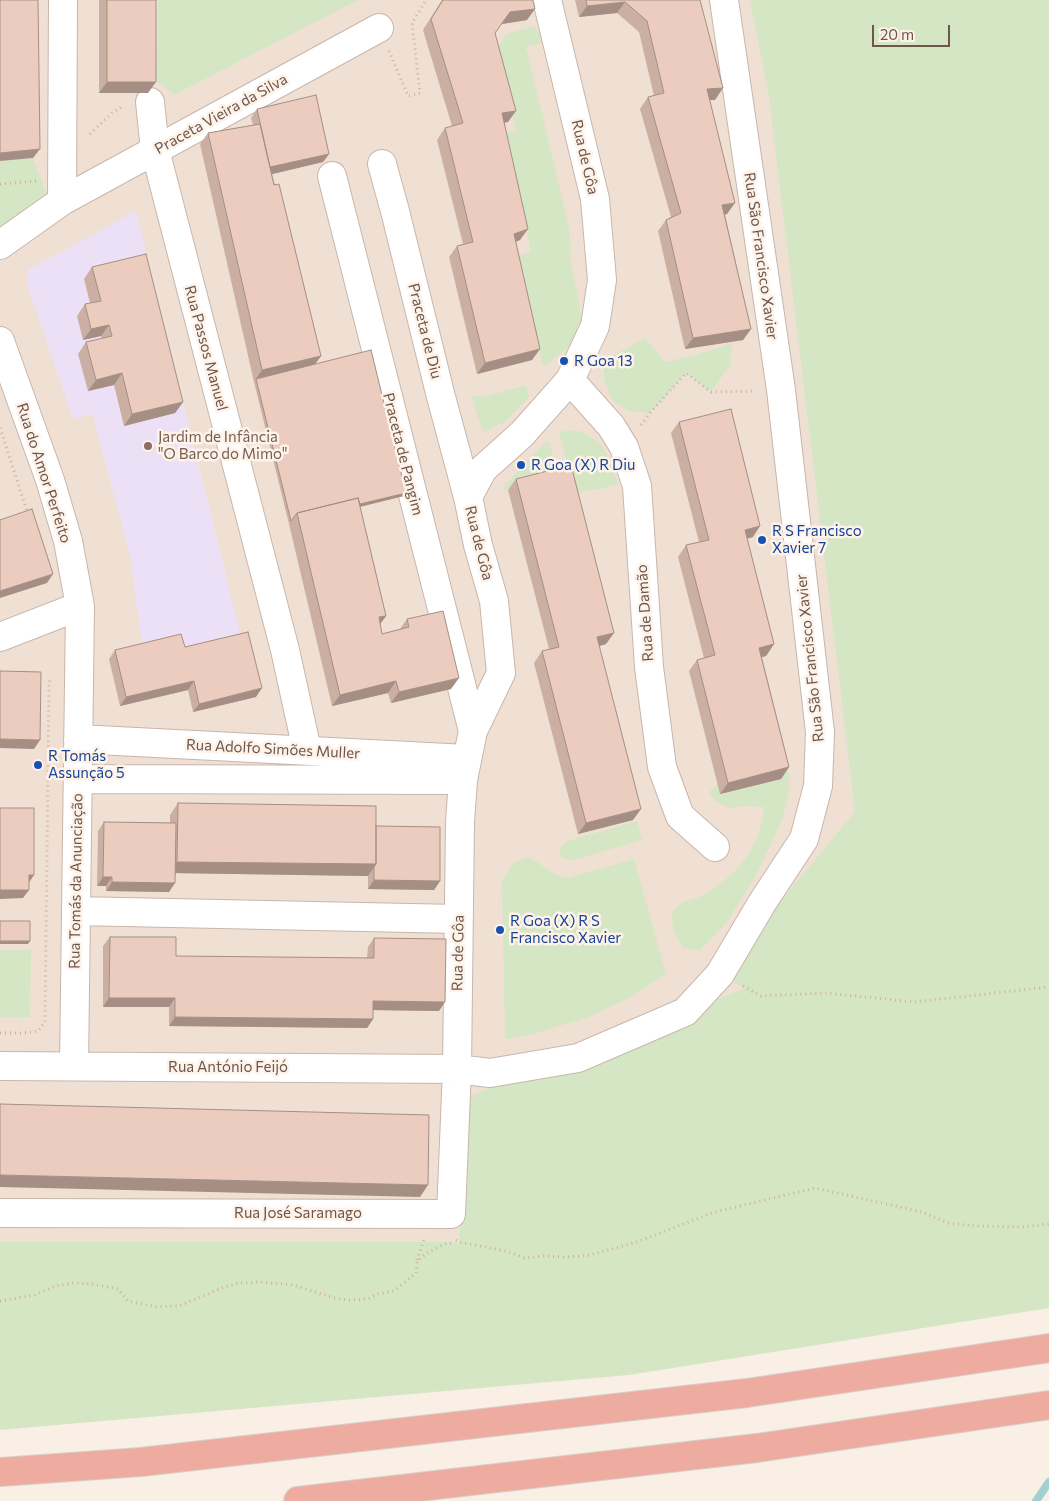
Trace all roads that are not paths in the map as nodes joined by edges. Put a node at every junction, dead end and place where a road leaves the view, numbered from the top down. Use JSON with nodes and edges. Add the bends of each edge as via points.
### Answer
{"nodes":[{"id":1,"x":63,"y":0,"type":"edge"},
{"id":2,"x":547,"y":0,"type":"edge"},
{"id":3,"x":724,"y":0,"type":"edge"},
{"id":4,"x":380,"y":28,"type":"road end"},
{"id":5,"x":150,"y":102,"type":"edge"},
{"id":6,"x":155,"y":150,"type":"junction"},
{"id":7,"x":382,"y":164,"type":"dead end"},
{"id":8,"x":332,"y":176,"type":"dead end"},
{"id":9,"x":62,"y":191,"type":"junction"},
{"id":10,"x":0,"y":245,"type":"edge"},
{"id":11,"x":0,"y":341,"type":"edge"},
{"id":12,"x":570,"y":380,"type":"junction"},
{"id":13,"x":468,"y":497,"type":"junction"},
{"id":14,"x":80,"y":606,"type":"junction"},
{"id":15,"x":0,"y":637,"type":"edge"},
{"id":16,"x":473,"y":732,"type":"junction"},
{"id":17,"x":78,"y":739,"type":"junction"},
{"id":18,"x":307,"y":750,"type":"junction"},
{"id":19,"x":465,"y":769,"type":"junction"},
{"id":20,"x":78,"y":779,"type":"junction"},
{"id":21,"x":715,"y":847,"type":"dead end"},
{"id":22,"x":76,"y":911,"type":"junction"},
{"id":23,"x":458,"y":919,"type":"junction"},
{"id":24,"x":0,"y":1066,"type":"edge"},
{"id":25,"x":74,"y":1066,"type":"junction"},
{"id":26,"x":457,"y":1069,"type":"junction"},
{"id":27,"x":0,"y":1213,"type":"edge"},
{"id":28,"x":1049,"y":1348,"type":"edge"},
{"id":29,"x":1049,"y":1405,"type":"edge"},
{"id":30,"x":0,"y":1472,"type":"edge"},
{"id":31,"x":298,"y":1501,"type":"edge"}],
"edges":[{"from":1,"to":9,"type":"street"},
{"from":2,"to":12,"type":"street","name":"Rua de Gôa","via":[[595,199],[602,280],[595,326]]},
{"from":3,"to":26,"type":"street","name":"Rua São Francisco Xavier","via":[[781,390],[820,732],[818,786],[804,839],[720,974],[685,1012],[578,1058],[490,1072]]},
{"from":4,"to":6,"type":"street","name":"Praceta Vieira da Silva"},
{"from":5,"to":6,"type":"street","name":"Rua Passos Manuel"},
{"from":6,"to":9,"type":"street","name":"Praceta Vieira da Silva"},
{"from":6,"to":18,"type":"street","name":"Rua Passos Manuel","via":[[285,650]]},
{"from":7,"to":13,"type":"street","name":"Praceta de Diu"},
{"from":8,"to":16,"type":"street","name":"Praceta de Pangim"},
{"from":9,"to":10,"type":"street"},
{"from":11,"to":14,"type":"street","name":"Rua do Amor Perfeito","via":[[50,480],[68,541]]},
{"from":12,"to":13,"type":"street","name":"Rua de Gôa","via":[[522,434],[483,469]]},
{"from":12,"to":21,"type":"street","name":"Rua de Damão","via":[[611,426],[624,447],[637,486],[649,668],[662,767],[680,816]]},
{"from":13,"to":16,"type":"street","name":"Rua de Gôa","via":[[494,601],[501,672]]},
{"from":14,"to":15,"type":"street"},
{"from":14,"to":17,"type":"street","name":"Rua Tomás da Anunciação"},
{"from":16,"to":19,"type":"street","name":"Rua de Gôa"},
{"from":17,"to":18,"type":"street","name":"Rua Adolfo Simões Muller"},
{"from":17,"to":20,"type":"street","name":"Rua Tomás da Anunciação"},
{"from":18,"to":19,"type":"street","name":"Rua Adolfo Simões Muller"},
{"from":19,"to":20,"type":"street","name":"Rua Adolfo Simões Muller"},
{"from":19,"to":23,"type":"street","name":"Rua de Gôa","via":[[460,822]]},
{"from":20,"to":22,"type":"street","name":"Rua Tomás da Anunciação"},
{"from":22,"to":23,"type":"street"},
{"from":22,"to":25,"type":"street","name":"Rua Tomás da Anunciação"},
{"from":23,"to":26,"type":"street","name":"Rua de Gôa"},
{"from":24,"to":25,"type":"street","name":"Rua António Feijó"},
{"from":25,"to":26,"type":"street","name":"Rua António Feijó"},
{"from":26,"to":27,"type":"street","name":"Rua José Saramago","via":[[451,1214]]},
{"from":28,"to":30,"type":"highway","via":[[748,1392],[141,1462]]},
{"from":29,"to":31,"type":"highway","via":[[756,1448]]}]}
